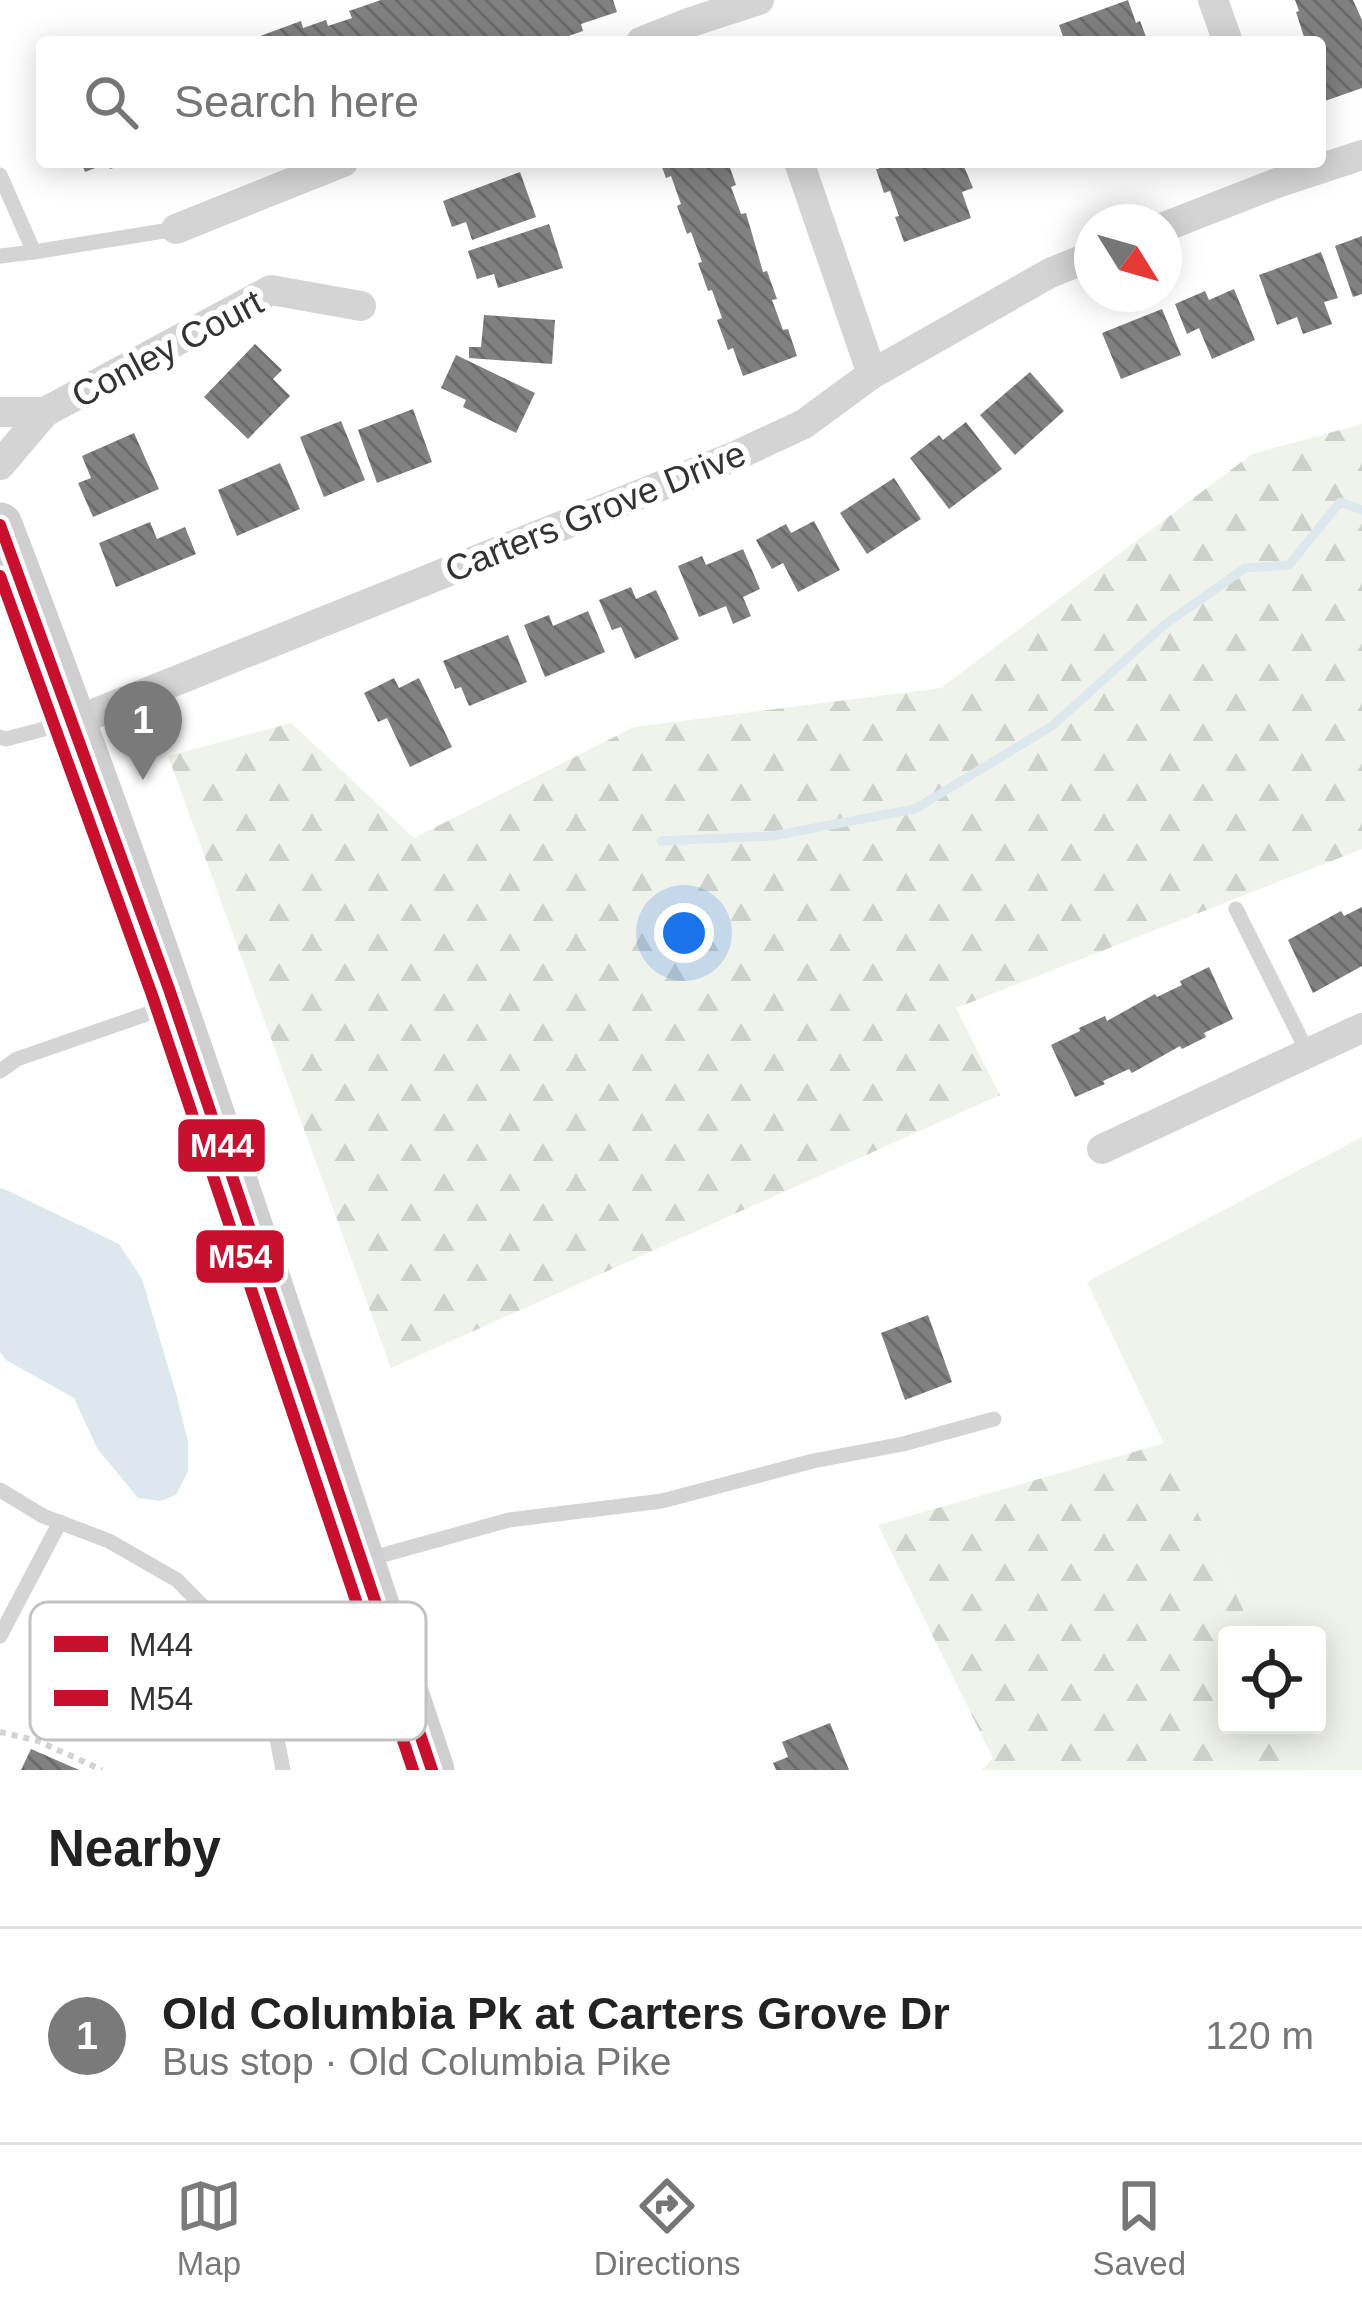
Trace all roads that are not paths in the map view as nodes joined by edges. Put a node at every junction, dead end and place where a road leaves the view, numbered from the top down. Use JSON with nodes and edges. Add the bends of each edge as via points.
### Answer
{"nodes":[{"id":1,"x":759,"y":0,"type":"edge"},
{"id":2,"x":1213,"y":0,"type":"edge"},
{"id":3,"x":688,"y":11,"type":"edge"},
{"id":4,"x":650,"y":36,"type":"edge"},
{"id":5,"x":1226,"y":36,"type":"edge"},
{"id":6,"x":1362,"y":154,"type":"edge"},
{"id":7,"x":1326,"y":161,"type":"edge"},
{"id":8,"x":329,"y":168,"type":"edge"},
{"id":9,"x":801,"y":168,"type":"edge"},
{"id":10,"x":1274,"y":172,"type":"edge"},
{"id":11,"x":0,"y":175,"type":"edge"},
{"id":12,"x":1182,"y":218,"type":"edge"},
{"id":13,"x":176,"y":229,"type":"joint"},
{"id":14,"x":34,"y":253,"type":"junction"},
{"id":15,"x":0,"y":256,"type":"edge"},
{"id":16,"x":1074,"y":263,"type":"edge"},
{"id":17,"x":361,"y":306,"type":"dead end"},
{"id":18,"x":872,"y":374,"type":"junction"},
{"id":19,"x":0,"y":412,"type":"edge"},
{"id":20,"x":45,"y":412,"type":"junction"},
{"id":21,"x":0,"y":465,"type":"edge"},
{"id":22,"x":0,"y":525,"type":"edge"},
{"id":23,"x":76,"y":721,"type":"junction"},
{"id":24,"x":0,"y":737,"type":"edge"},
{"id":25,"x":1237,"y":909,"type":"dead end"},
{"id":26,"x":176,"y":1004,"type":"junction"},
{"id":27,"x":1362,"y":1028,"type":"edge"},
{"id":28,"x":1308,"y":1054,"type":"junction"},
{"id":29,"x":0,"y":1071,"type":"edge"},
{"id":30,"x":1102,"y":1149,"type":"dead end"},
{"id":31,"x":994,"y":1419,"type":"dead end"},
{"id":32,"x":0,"y":1490,"type":"edge"},
{"id":33,"x":60,"y":1522,"type":"junction"},
{"id":34,"x":362,"y":1561,"type":"junction"},
{"id":35,"x":199,"y":1602,"type":"edge"},
{"id":36,"x":376,"y":1602,"type":"edge"},
{"id":37,"x":0,"y":1636,"type":"edge"},
{"id":38,"x":277,"y":1740,"type":"edge"},
{"id":39,"x":422,"y":1740,"type":"edge"},
{"id":40,"x":283,"y":1770,"type":"edge"},
{"id":41,"x":432,"y":1770,"type":"edge"}],
"edges":[{"from":1,"to":3,"type":"street"},
{"from":2,"to":5,"type":"street"},
{"from":3,"to":4,"type":"street"},
{"from":6,"to":7,"type":"street"},
{"from":8,"to":13,"type":"street"},
{"from":9,"to":18,"type":"street"},
{"from":10,"to":12,"type":"street"},
{"from":11,"to":14,"type":"lane"},
{"from":13,"to":14,"type":"lane"},
{"from":14,"to":15,"type":"lane"},
{"from":16,"to":18,"type":"street","name":"Carters Grove Drive"},
{"from":17,"to":20,"type":"street","name":"Conley Court","via":[[272,290]]},
{"from":18,"to":23,"type":"street","name":"Carters Grove Drive","via":[[804,424],[733,457]]},
{"from":19,"to":20,"type":"street","name":"Conley Court"},
{"from":20,"to":21,"type":"street","name":"Conley Court"},
{"from":22,"to":23,"type":"main road"},
{"from":23,"to":24,"type":"lane"},
{"from":23,"to":26,"type":"main road"},
{"from":25,"to":28,"type":"lane"},
{"from":26,"to":29,"type":"lane"},
{"from":26,"to":34,"type":"main road"},
{"from":27,"to":28,"type":"street"},
{"from":28,"to":30,"type":"street"},
{"from":31,"to":34,"type":"lane","via":[[662,1501],[509,1520]]},
{"from":32,"to":33,"type":"lane"},
{"from":33,"to":35,"type":"lane","via":[[177,1580]]},
{"from":33,"to":37,"type":"lane"},
{"from":34,"to":36,"type":"main road"},
{"from":38,"to":40,"type":"lane"},
{"from":39,"to":41,"type":"main road"}]}
